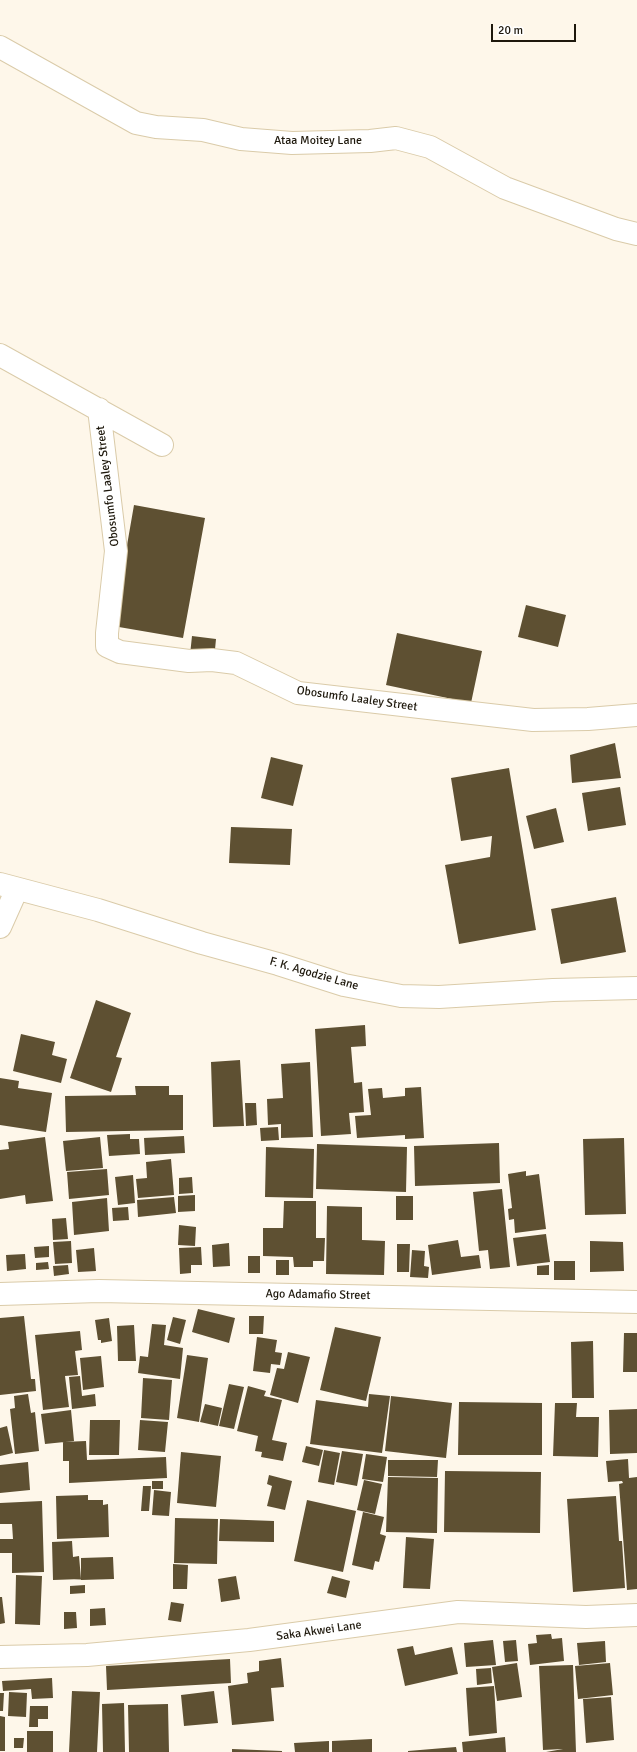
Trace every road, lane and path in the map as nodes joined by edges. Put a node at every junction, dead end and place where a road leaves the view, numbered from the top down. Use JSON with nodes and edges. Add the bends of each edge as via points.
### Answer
{"nodes":[{"id":1,"x":0,"y":47,"type":"edge"},
{"id":2,"x":637,"y":234,"type":"edge"},
{"id":3,"x":0,"y":355,"type":"edge"},
{"id":4,"x":99,"y":408,"type":"junction"},
{"id":5,"x":162,"y":445,"type":"dead end"},
{"id":6,"x":637,"y":715,"type":"edge"},
{"id":7,"x":8,"y":886,"type":"edge"},
{"id":8,"x":0,"y":927,"type":"edge"},
{"id":9,"x":637,"y":988,"type":"edge"},
{"id":10,"x":0,"y":1294,"type":"edge"},
{"id":11,"x":637,"y":1302,"type":"edge"},
{"id":12,"x":637,"y":1615,"type":"edge"},
{"id":13,"x":0,"y":1657,"type":"edge"}],
"edges":[{"from":1,"to":2,"type":"street","name":"Ataa Moitey Lane","via":[[136,123],[203,130],[241,139],[292,143],[396,138],[430,147],[505,188],[616,229]]},
{"from":3,"to":4,"type":"street"},
{"from":4,"to":5,"type":"street"},
{"from":4,"to":6,"type":"street","name":"Obosumfo Laaley Street","via":[[116,551],[107,646],[120,652],[189,661],[236,663],[298,693],[533,720]]},
{"from":7,"to":8,"type":"street"},
{"from":7,"to":9,"type":"street","name":"F. K. Agodzie Lane","via":[[98,910],[344,985],[401,996],[439,997]]},
{"from":10,"to":11,"type":"street","name":"Ago Adamafio Street","via":[[99,1291]]},
{"from":12,"to":13,"type":"street","name":"Saka Akwei Lane","via":[[586,1617],[458,1612],[249,1640],[87,1655]]}]}
